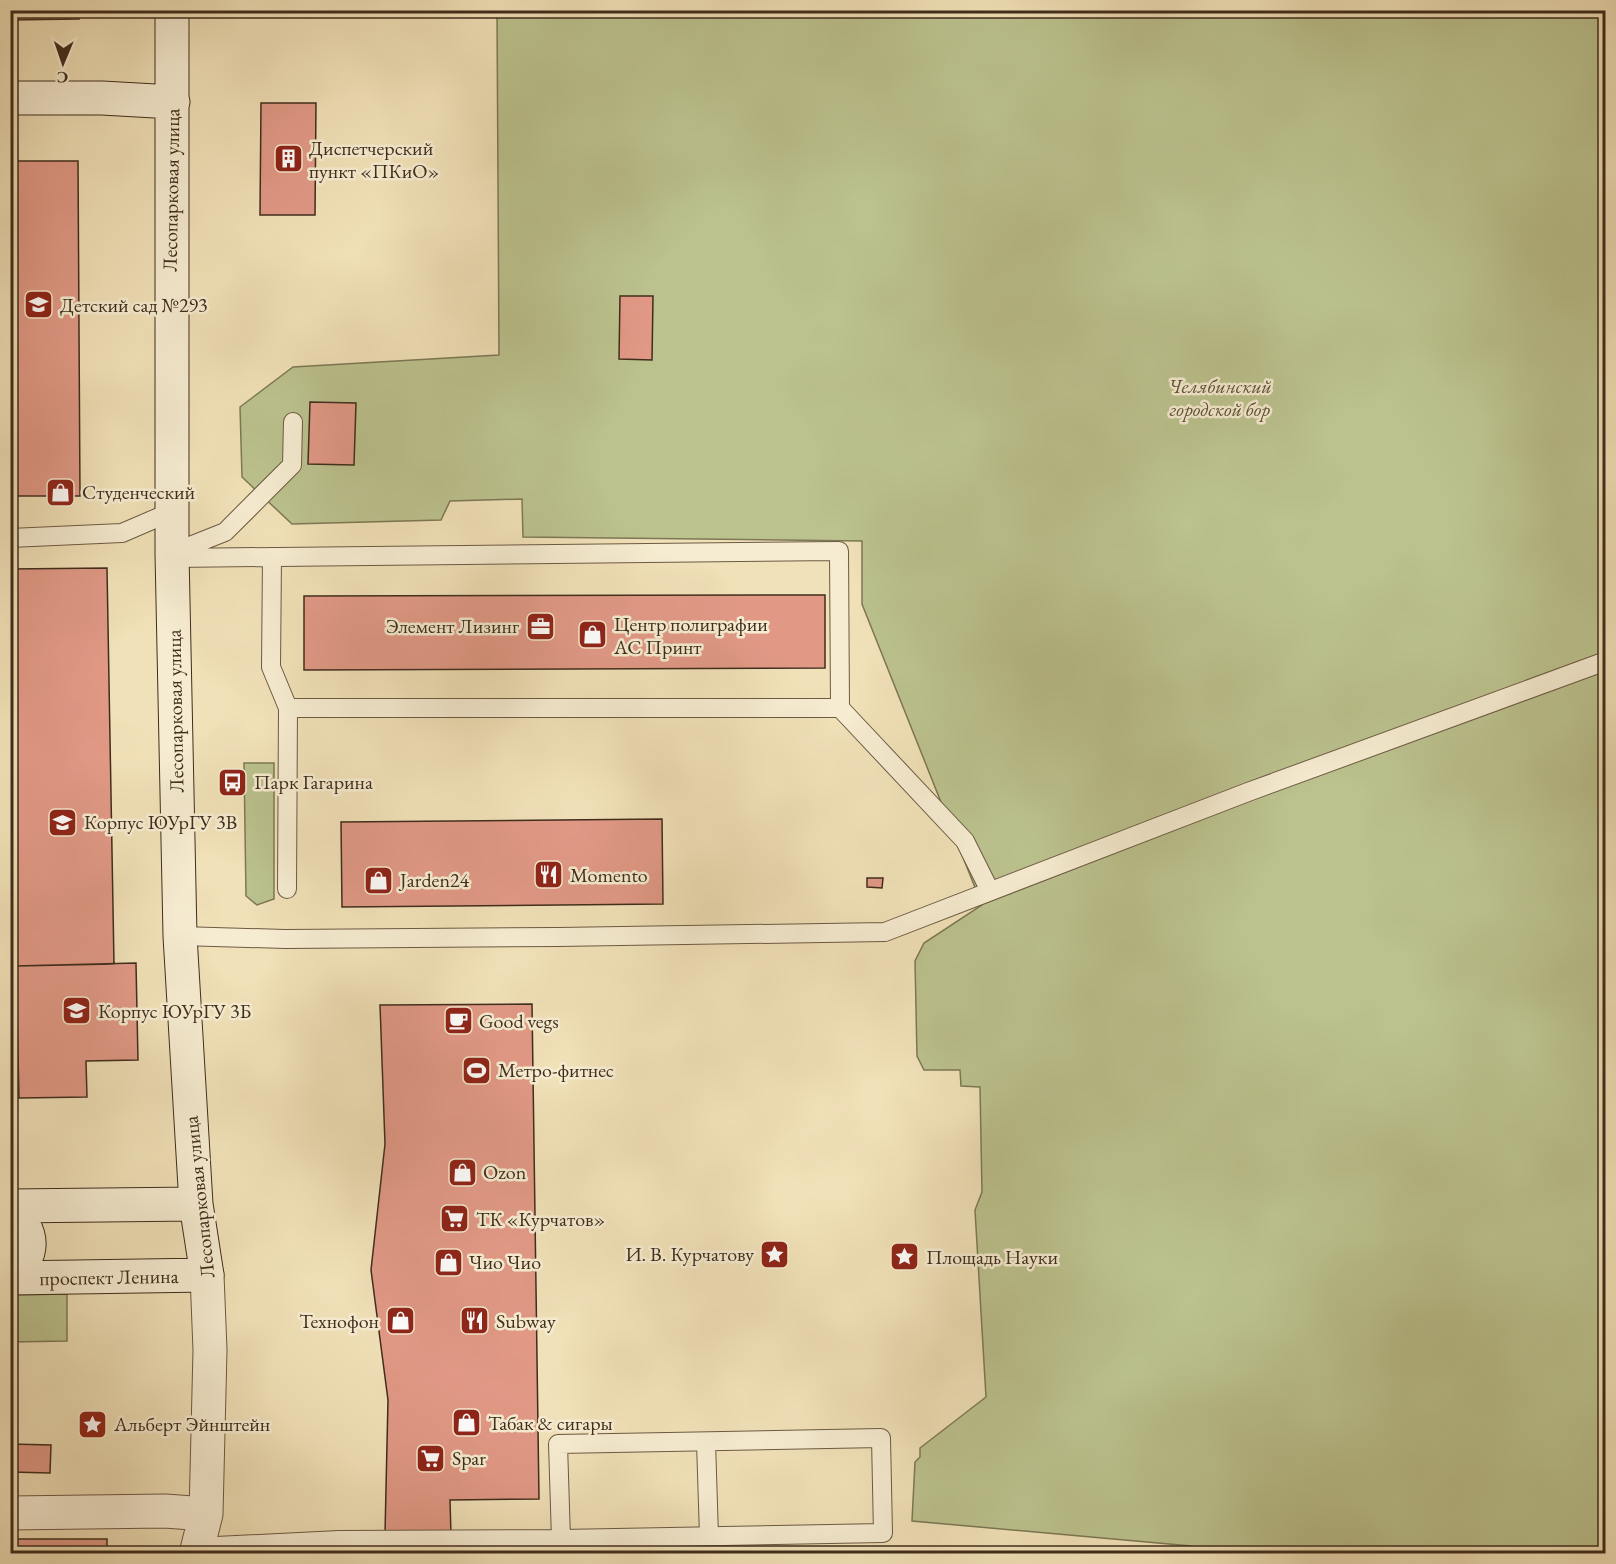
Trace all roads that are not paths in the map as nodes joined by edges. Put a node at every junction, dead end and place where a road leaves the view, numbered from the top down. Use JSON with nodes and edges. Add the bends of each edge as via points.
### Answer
{"nodes":[{"id":1,"x":172,"y":10,"type":"edge"},
{"id":2,"x":10,"y":98,"type":"edge"},
{"id":3,"x":172,"y":102,"type":"junction"},
{"id":4,"x":293,"y":422,"type":"dead end"},
{"id":5,"x":173,"y":511,"type":"junction"},
{"id":6,"x":10,"y":538,"type":"edge"},
{"id":7,"x":172,"y":555,"type":"junction"},
{"id":8,"x":272,"y":557,"type":"junction"},
{"id":9,"x":1605,"y":661,"type":"edge"},
{"id":10,"x":288,"y":708,"type":"junction"},
{"id":11,"x":840,"y":708,"type":"junction"},
{"id":12,"x":287,"y":889,"type":"dead end"},
{"id":13,"x":990,"y":891,"type":"junction"},
{"id":14,"x":180,"y":936,"type":"junction"},
{"id":15,"x":196,"y":1204,"type":"junction"},
{"id":16,"x":10,"y":1206,"type":"edge"},
{"id":17,"x":10,"y":1212,"type":"edge"},
{"id":18,"x":207,"y":1275,"type":"junction"},
{"id":19,"x":10,"y":1276,"type":"edge"},
{"id":20,"x":706,"y":1442,"type":"junction"},
{"id":21,"x":10,"y":1513,"type":"edge"},
{"id":22,"x":206,"y":1514,"type":"junction"},
{"id":23,"x":709,"y":1536,"type":"junction"},
{"id":24,"x":561,"y":1539,"type":"junction"},
{"id":25,"x":196,"y":1550,"type":"edge"}],
"edges":[{"from":1,"to":3,"type":"main road","name":"Лесопарковая улица"},
{"from":2,"to":3,"type":"main road"},
{"from":3,"to":5,"type":"main road","name":"Лесопарковая улица"},
{"from":4,"to":7,"type":"lane","via":[[292,465],[225,532]]},
{"from":5,"to":6,"type":"lane","via":[[122,533]]},
{"from":5,"to":7,"type":"main road","name":"Лесопарковая улица"},
{"from":7,"to":8,"type":"lane"},
{"from":7,"to":14,"type":"main road","name":"Лесопарковая улица"},
{"from":8,"to":10,"type":"lane","via":[[271,667]]},
{"from":8,"to":11,"type":"lane","via":[[839,551]]},
{"from":9,"to":13,"type":"lane"},
{"from":10,"to":11,"type":"lane"},
{"from":10,"to":12,"type":"lane"},
{"from":11,"to":13,"type":"lane","via":[[965,841]]},
{"from":13,"to":14,"type":"lane","via":[[885,932],[285,939]]},
{"from":14,"to":15,"type":"main road","name":"Лесопарковая улица"},
{"from":15,"to":16,"type":"main road"},
{"from":15,"to":18,"type":"main road","name":"Лесопарковая улица"},
{"from":17,"to":19,"type":"main road","via":[[25,1225],[30,1243],[25,1260]]},
{"from":18,"to":19,"type":"main road","name":"проспект Ленина"},
{"from":18,"to":22,"type":"main road","name":"Лесопарковая улица","via":[[210,1350]]},
{"from":20,"to":23,"type":"lane"},
{"from":20,"to":23,"type":"lane","via":[[881,1438],[883,1533]]},
{"from":20,"to":24,"type":"lane","via":[[558,1444]]},
{"from":21,"to":22,"type":"main road"},
{"from":22,"to":25,"type":"main road","name":"Лесопарковая улица"},
{"from":23,"to":24,"type":"lane"},
{"from":24,"to":25,"type":"lane","via":[[339,1540]]}]}
